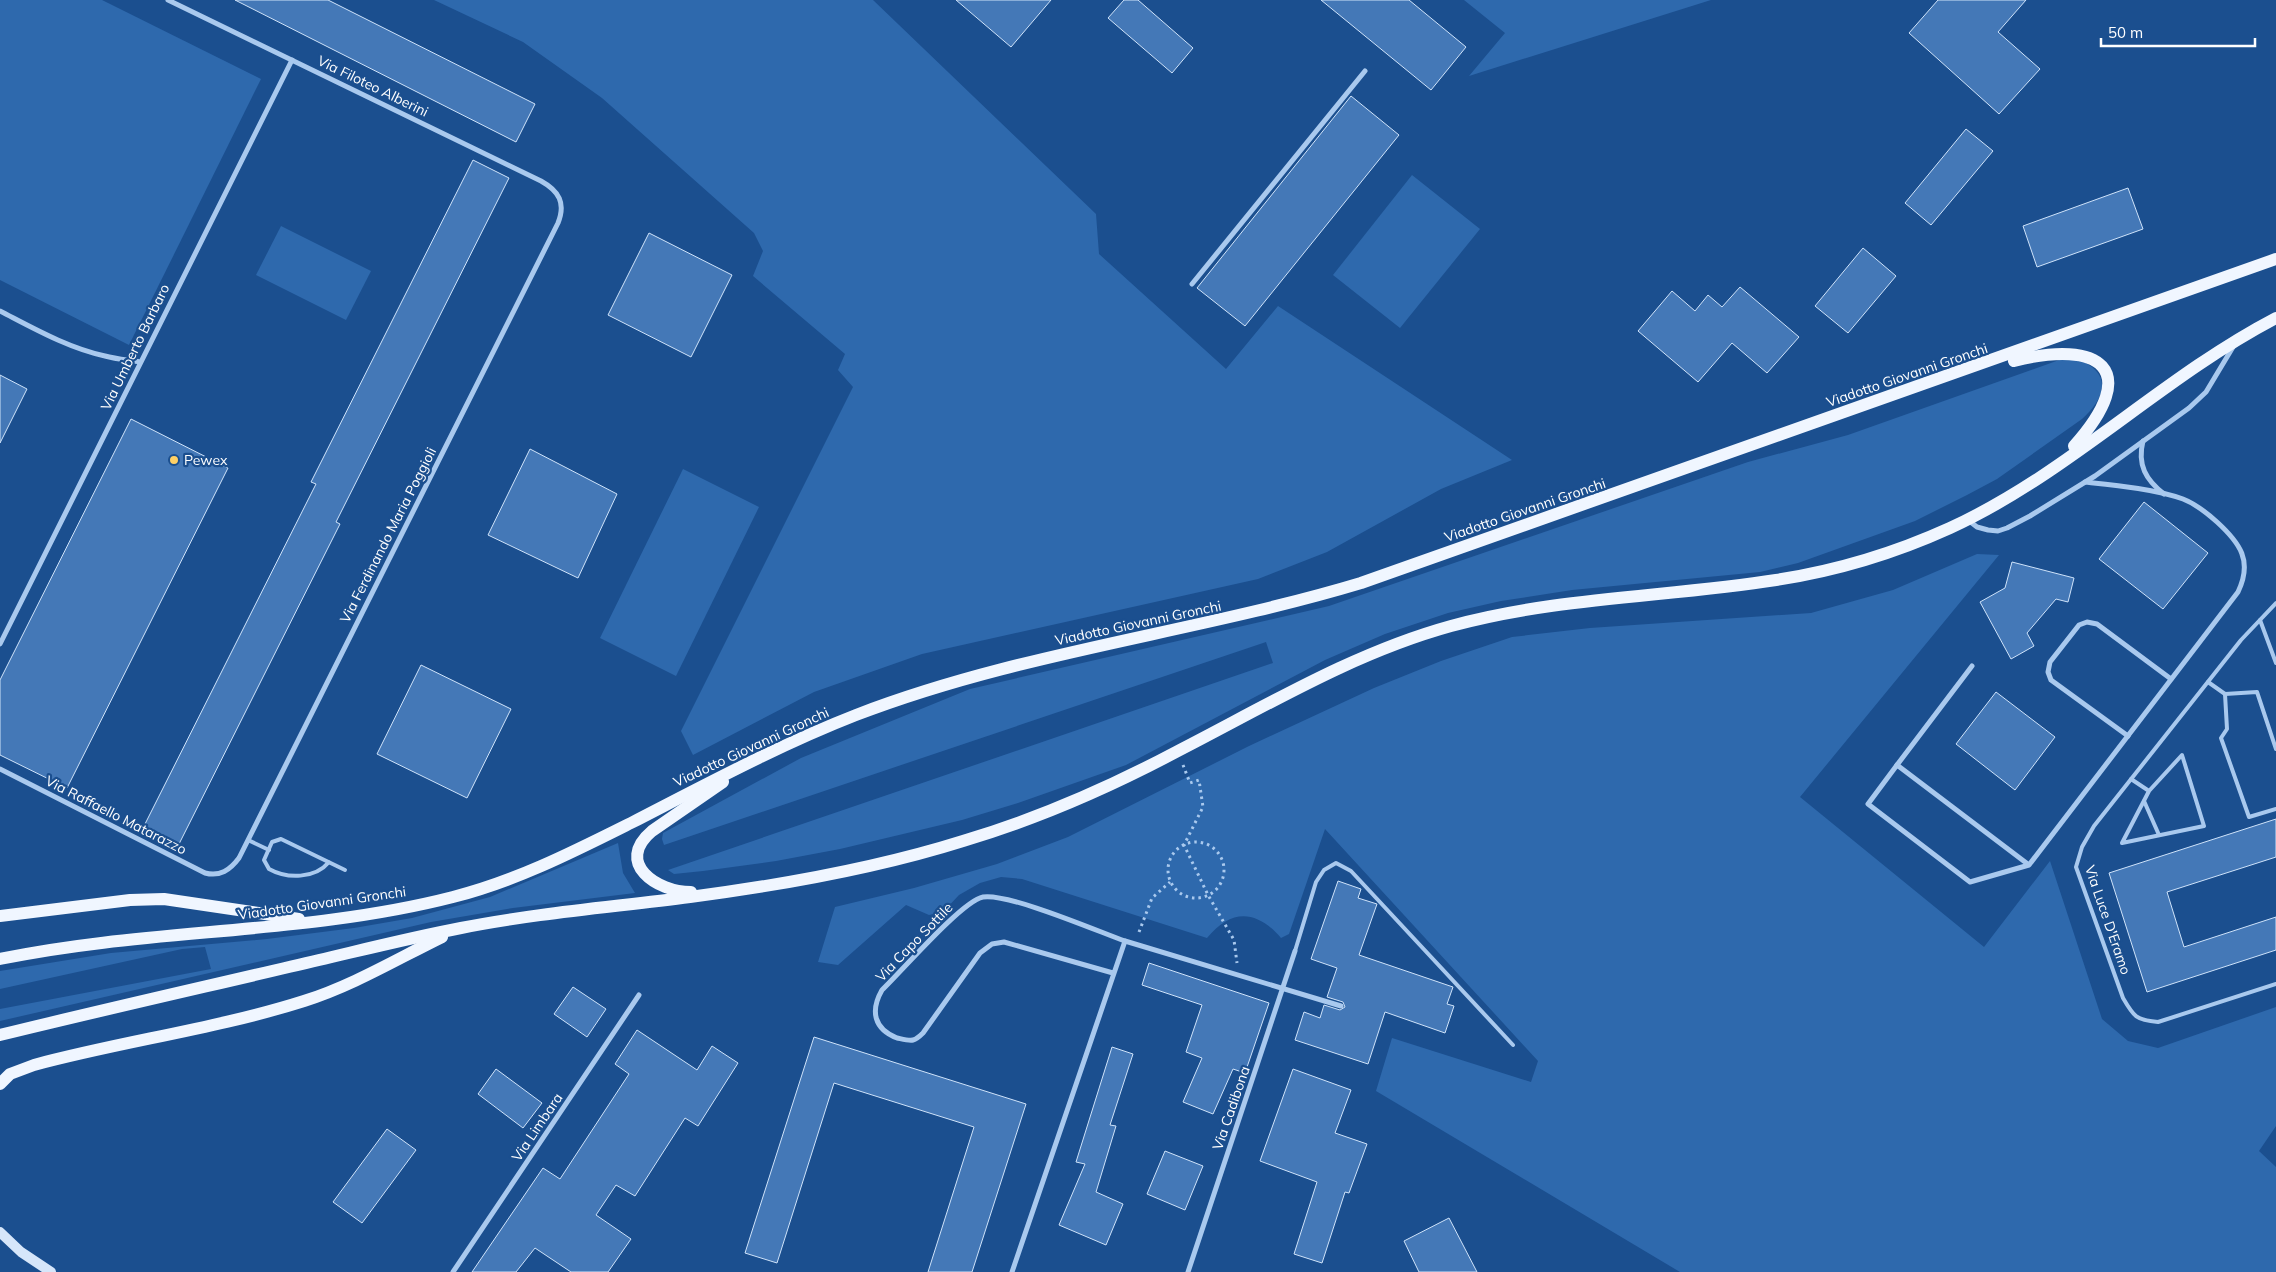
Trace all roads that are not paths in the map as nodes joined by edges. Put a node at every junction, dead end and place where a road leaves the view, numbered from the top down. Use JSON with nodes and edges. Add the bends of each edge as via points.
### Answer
{"nodes":[{"id":1,"x":168,"y":0,"type":"edge"},
{"id":2,"x":292,"y":60,"type":"junction"},
{"id":3,"x":1365,"y":71,"type":"dead end"},
{"id":4,"x":562,"y":201,"type":"joint"},
{"id":5,"x":2276,"y":259,"type":"edge"},
{"id":6,"x":1192,"y":284,"type":"dead end"},
{"id":7,"x":0,"y":311,"type":"edge"},
{"id":8,"x":2276,"y":318,"type":"edge"},
{"id":9,"x":2239,"y":338,"type":"junction"},
{"id":10,"x":140,"y":362,"type":"junction"},
{"id":11,"x":1942,"y":379,"type":"junction"},
{"id":12,"x":2144,"y":440,"type":"junction"},
{"id":13,"x":2037,"y":479,"type":"junction"},
{"id":14,"x":2085,"y":482,"type":"junction"},
{"id":15,"x":2167,"y":495,"type":"junction"},
{"id":16,"x":1967,"y":519,"type":"junction"},
{"id":17,"x":2276,"y":603,"type":"edge"},
{"id":18,"x":2260,"y":620,"type":"junction"},
{"id":19,"x":0,"y":644,"type":"edge"},
{"id":20,"x":2276,"y":663,"type":"edge"},
{"id":21,"x":1972,"y":666,"type":"dead end"},
{"id":22,"x":2171,"y":679,"type":"junction"},
{"id":23,"x":2208,"y":682,"type":"junction"},
{"id":24,"x":2225,"y":694,"type":"junction"},
{"id":25,"x":2128,"y":736,"type":"junction"},
{"id":26,"x":2276,"y":749,"type":"edge"},
{"id":27,"x":754,"y":760,"type":"junction"},
{"id":28,"x":1897,"y":765,"type":"junction"},
{"id":29,"x":0,"y":769,"type":"edge"},
{"id":30,"x":2131,"y":779,"type":"junction"},
{"id":31,"x":2149,"y":791,"type":"junction"},
{"id":32,"x":2144,"y":800,"type":"junction"},
{"id":33,"x":2276,"y":809,"type":"edge"},
{"id":34,"x":2158,"y":835,"type":"junction"},
{"id":35,"x":248,"y":840,"type":"junction"},
{"id":36,"x":269,"y":850,"type":"junction"},
{"id":37,"x":329,"y":862,"type":"junction"},
{"id":38,"x":2030,"y":865,"type":"junction"},
{"id":39,"x":345,"y":870,"type":"dead end"},
{"id":40,"x":223,"y":873,"type":"joint"},
{"id":41,"x":775,"y":885,"type":"junction"},
{"id":42,"x":0,"y":916,"type":"edge"},
{"id":43,"x":314,"y":922,"type":"junction"},
{"id":44,"x":460,"y":928,"type":"junction"},
{"id":45,"x":1125,"y":942,"type":"junction"},
{"id":46,"x":1295,"y":951,"type":"joint"},
{"id":47,"x":0,"y":959,"type":"edge"},
{"id":48,"x":1113,"y":973,"type":"junction"},
{"id":49,"x":2276,"y":984,"type":"edge"},
{"id":50,"x":1283,"y":989,"type":"junction"},
{"id":51,"x":639,"y":995,"type":"dead end"},
{"id":52,"x":1341,"y":1006,"type":"dead end"},
{"id":53,"x":0,"y":1035,"type":"edge"},
{"id":54,"x":1513,"y":1046,"type":"dead end"},
{"id":55,"x":0,"y":1084,"type":"edge"},
{"id":56,"x":0,"y":1232,"type":"edge"},
{"id":57,"x":51,"y":1272,"type":"edge"},
{"id":58,"x":453,"y":1272,"type":"edge"},
{"id":59,"x":1012,"y":1272,"type":"edge"},
{"id":60,"x":1188,"y":1272,"type":"edge"}],
"edges":[{"from":1,"to":2,"type":"street","name":"Via Filoteo Alberini"},
{"from":2,"to":4,"type":"street","name":"Via Filoteo Alberini","via":[[541,181],[552,187]]},
{"from":2,"to":10,"type":"street","name":"Via Umberto Barbaro"},
{"from":3,"to":6,"type":"street"},
{"from":4,"to":35,"type":"street","name":"Via Ferdinando Maria Poggioli","via":[[558,223]]},
{"from":5,"to":11,"type":"main road","name":"Viadotto Giovanni Gronchi"},
{"from":7,"to":10,"type":"street","via":[[82,349]]},
{"from":8,"to":9,"type":"main road"},
{"from":9,"to":12,"type":"street","via":[[2206,392]]},
{"from":9,"to":13,"type":"main road"},
{"from":10,"to":19,"type":"street","name":"Via Umberto Barbaro"},
{"from":11,"to":13,"type":"main road","via":[[2056,353],[2080,354],[2092,358],[2104,368],[2108,374],[2109,389],[2099,416],[2074,446]]},
{"from":11,"to":27,"type":"main road","name":"Viadotto Giovanni Gronchi","via":[[1361,583],[1260,611],[1049,658],[934,688],[857,714]]},
{"from":12,"to":14,"type":"street"},
{"from":12,"to":15,"type":"street","via":[[2140,457],[2142,468],[2155,486]]},
{"from":13,"to":16,"type":"main road"},
{"from":14,"to":15,"type":"street"},
{"from":14,"to":16,"type":"street","via":[[2030,516],[1998,531],[1977,527]]},
{"from":15,"to":22,"type":"street","via":[[2198,506],[2235,538],[2245,572],[2238,592]]},
{"from":16,"to":41,"type":"main road","via":[[1935,534],[1822,572],[1749,584],[1561,604],[1491,615],[1448,626],[1338,669],[1178,752],[1073,801],[1001,829],[900,859]]},
{"from":17,"to":18,"type":"lane","name":"Via Luce D'Eramo"},
{"from":18,"to":20,"type":"lane"},
{"from":18,"to":23,"type":"lane","name":"Via Luce D'Eramo"},
{"from":21,"to":28,"type":"street"},
{"from":22,"to":25,"type":"street"},
{"from":22,"to":25,"type":"street","via":[[2097,624],[2086,622],[2079,625],[2050,662],[2048,672],[2051,680]]},
{"from":23,"to":24,"type":"lane"},
{"from":23,"to":30,"type":"lane","name":"Via Luce D'Eramo"},
{"from":24,"to":26,"type":"lane","via":[[2257,692]]},
{"from":24,"to":33,"type":"lane","via":[[2227,729],[2221,738],[2250,817]]},
{"from":25,"to":38,"type":"street"},
{"from":27,"to":41,"type":"main road","via":[[647,835],[638,850],[638,862],[640,869],[654,882],[683,892]]},
{"from":27,"to":43,"type":"main road","name":"Viadotto Giovanni Gronchi","via":[[578,850],[498,883],[419,905]]},
{"from":28,"to":38,"type":"street"},
{"from":28,"to":38,"type":"street","via":[[1868,804],[1970,882]]},
{"from":29,"to":40,"type":"street","name":"Via Raffaello Matarazzo","via":[[198,870],[209,874]]},
{"from":30,"to":31,"type":"lane"},
{"from":30,"to":49,"type":"lane","name":"Via Luce D'Eramo","via":[[2094,826],[2082,847],[2076,867],[2123,998],[2131,1011],[2142,1020],[2158,1022]]},
{"from":31,"to":32,"type":"lane"},
{"from":31,"to":34,"type":"lane","via":[[2182,755],[2204,826]]},
{"from":32,"to":34,"type":"lane"},
{"from":32,"to":34,"type":"lane","via":[[2122,843]]},
{"from":35,"to":36,"type":"lane"},
{"from":35,"to":40,"type":"street","name":"Via Ferdinando Maria Poggioli","via":[[235,863]]},
{"from":36,"to":37,"type":"lane","via":[[272,842],[281,838]]},
{"from":36,"to":37,"type":"lane","via":[[265,865],[288,875],[316,872]]},
{"from":37,"to":39,"type":"lane"},
{"from":41,"to":44,"type":"main road"},
{"from":42,"to":43,"type":"main road","via":[[138,899],[164,899]]},
{"from":43,"to":47,"type":"main road","name":"Viadotto Giovanni Gronchi","via":[[100,942]]},
{"from":44,"to":53,"type":"main road"},
{"from":44,"to":55,"type":"main road","via":[[342,987],[305,1001],[34,1065],[10,1074]]},
{"from":45,"to":48,"type":"street"},
{"from":45,"to":48,"type":"street","name":"Via Capo Sottile","via":[[1011,901],[982,897],[958,912],[882,990],[874,1009],[876,1020],[891,1036],[914,1040],[923,1033],[980,954],[999,942]]},
{"from":45,"to":50,"type":"street"},
{"from":46,"to":50,"type":"street","name":"Via Cadibona"},
{"from":46,"to":54,"type":"lane","via":[[1316,882],[1324,870],[1336,864],[1351,871]]},
{"from":48,"to":59,"type":"street"},
{"from":50,"to":52,"type":"street"},
{"from":50,"to":60,"type":"street","name":"Via Cadibona"},
{"from":51,"to":58,"type":"street","name":"Via Limbara"},
{"from":56,"to":57,"type":"street","via":[[21,1252]]}]}
